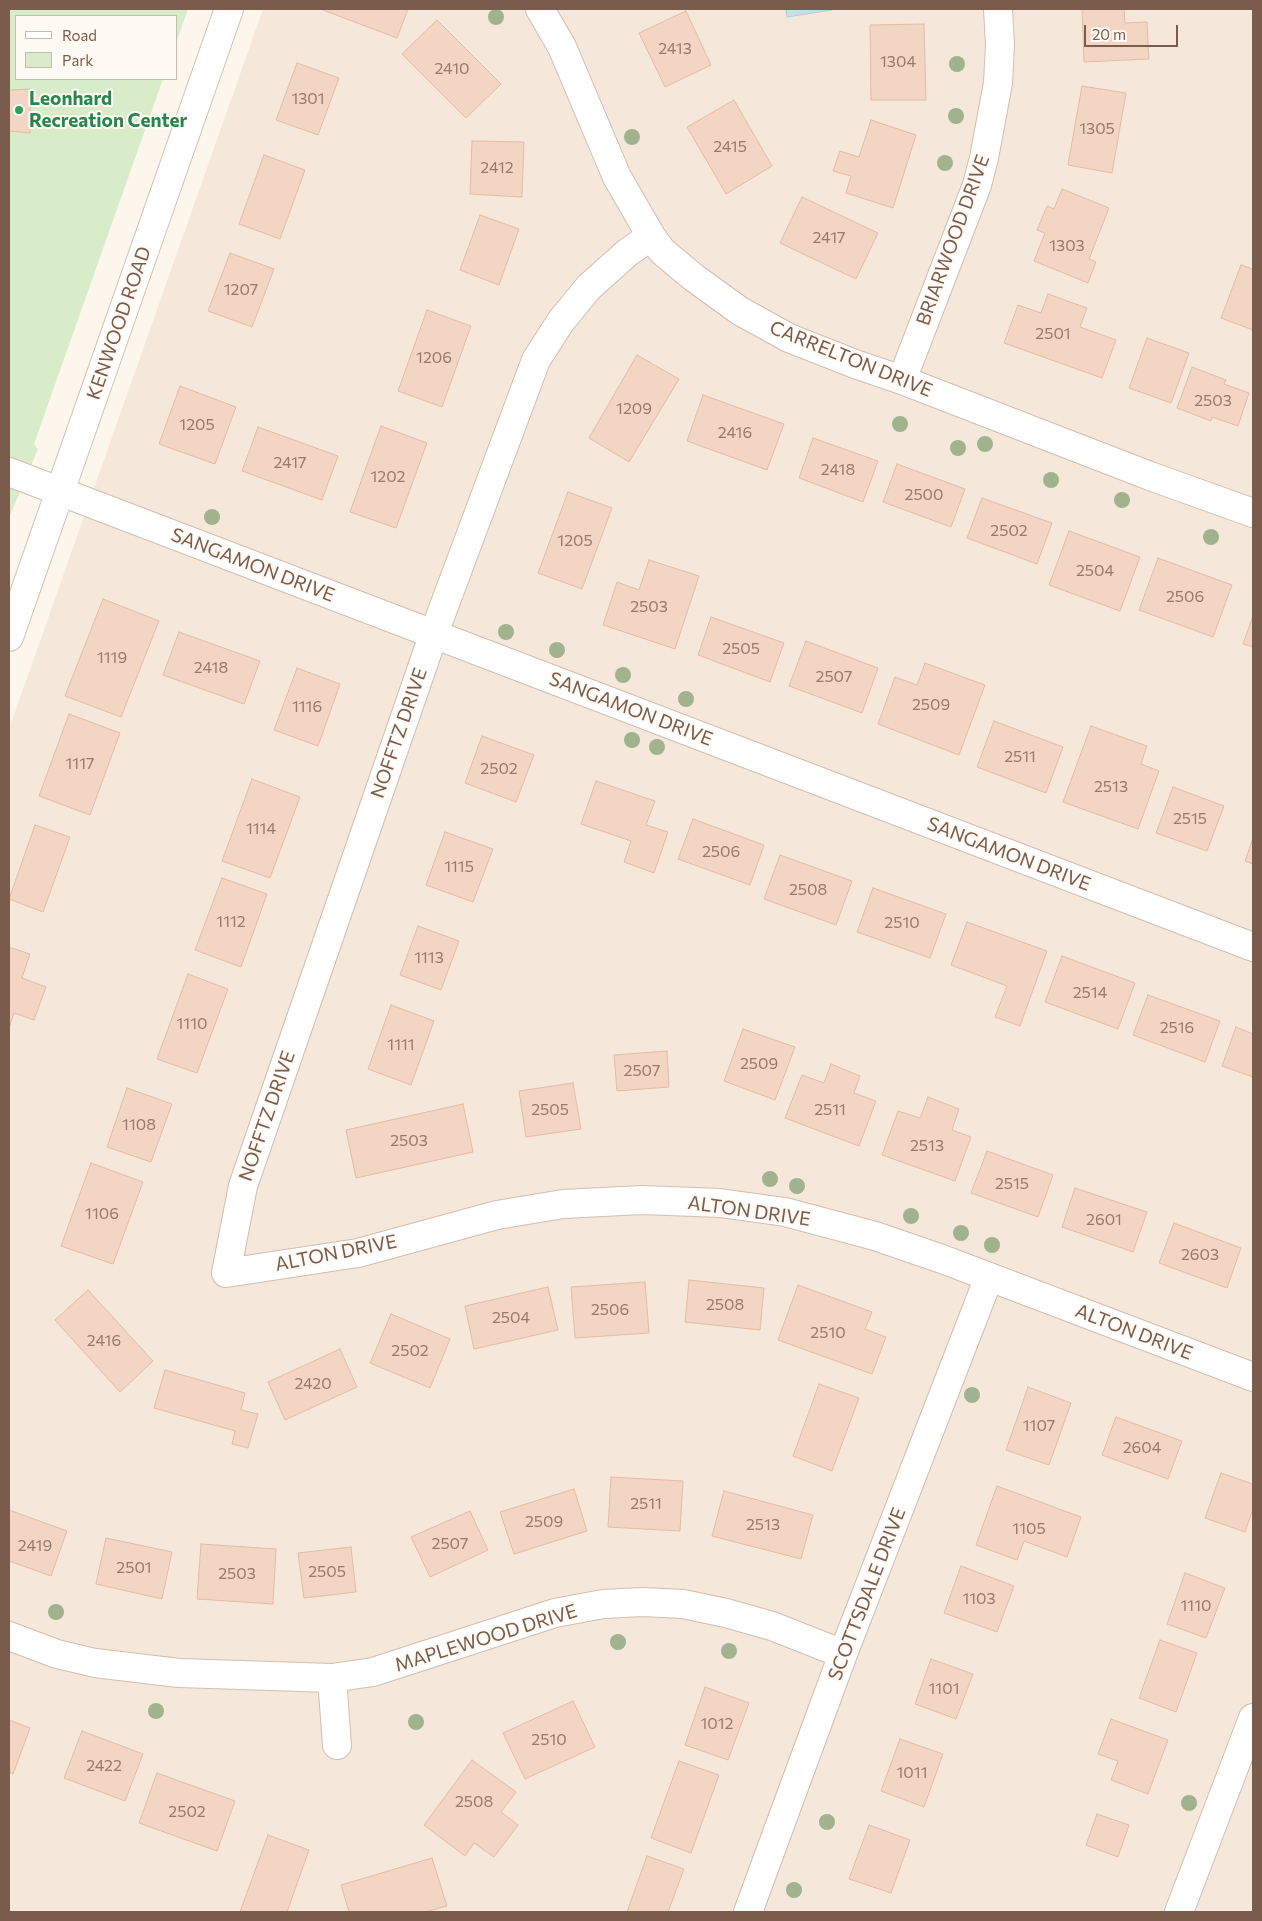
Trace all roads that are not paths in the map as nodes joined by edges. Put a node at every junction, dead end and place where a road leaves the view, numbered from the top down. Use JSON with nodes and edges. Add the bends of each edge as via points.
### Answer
{"nodes":[{"id":1,"x":229,"y":9,"type":"edge"},
{"id":2,"x":540,"y":9,"type":"edge"},
{"id":3,"x":998,"y":9,"type":"edge"},
{"id":4,"x":651,"y":236,"type":"junction"},
{"id":5,"x":902,"y":380,"type":"junction"},
{"id":6,"x":9,"y":472,"type":"edge"},
{"id":7,"x":60,"y":490,"type":"junction"},
{"id":8,"x":1253,"y":513,"type":"edge"},
{"id":9,"x":434,"y":633,"type":"junction"},
{"id":10,"x":9,"y":638,"type":"edge"},
{"id":11,"x":1253,"y":947,"type":"edge"},
{"id":12,"x":226,"y":1273,"type":"joint"},
{"id":13,"x":989,"y":1277,"type":"junction"},
{"id":14,"x":1253,"y":1376,"type":"edge"},
{"id":15,"x":9,"y":1636,"type":"edge"},
{"id":16,"x":843,"y":1654,"type":"junction"},
{"id":17,"x":332,"y":1678,"type":"junction"},
{"id":18,"x":1253,"y":1718,"type":"edge"},
{"id":19,"x":337,"y":1744,"type":"dead end"},
{"id":20,"x":748,"y":1912,"type":"edge"},
{"id":21,"x":1179,"y":1912,"type":"edge"}],
"edges":[{"from":1,"to":7,"type":"street","name":"KENWOOD ROAD"},
{"from":2,"to":4,"type":"street","name":"CARRELTON DRIVE","via":[[562,47],[617,177]]},
{"from":3,"to":5,"type":"street","name":"BRIARWOOD DRIVE","via":[[998,84],[984,158],[977,185]]},
{"from":4,"to":5,"type":"street","name":"CARRELTON DRIVE","via":[[662,251],[740,311],[789,338]]},
{"from":4,"to":9,"type":"street","name":"NOFFTZ DRIVE","via":[[589,287],[561,321],[536,360]]},
{"from":5,"to":8,"type":"street","name":"CARRELTON DRIVE"},
{"from":6,"to":7,"type":"street","name":"SANGAMON DRIVE"},
{"from":7,"to":9,"type":"street","name":"SANGAMON DRIVE"},
{"from":7,"to":10,"type":"street","name":"KENWOOD ROAD"},
{"from":9,"to":11,"type":"street","name":"SANGAMON DRIVE"},
{"from":9,"to":12,"type":"street","name":"NOFFTZ DRIVE","via":[[242,1186]]},
{"from":12,"to":13,"type":"street","name":"ALTON DRIVE","via":[[358,1253],[497,1215],[563,1204],[642,1200],[720,1203],[785,1212],[875,1236]]},
{"from":13,"to":14,"type":"street","name":"ALTON DRIVE"},
{"from":13,"to":16,"type":"street","name":"SCOTTSDALE DRIVE"},
{"from":15,"to":17,"type":"street","name":"MAPLEWOOD DRIVE","via":[[57,1654],[95,1663],[179,1673]]},
{"from":16,"to":17,"type":"street","name":"MAPLEWOOD DRIVE","via":[[772,1626],[726,1613],[683,1604],[642,1602],[603,1604],[555,1613],[373,1672]]},
{"from":16,"to":20,"type":"street","name":"SCOTTSDALE DRIVE"},
{"from":17,"to":19,"type":"street"},
{"from":18,"to":21,"type":"street"}]}
